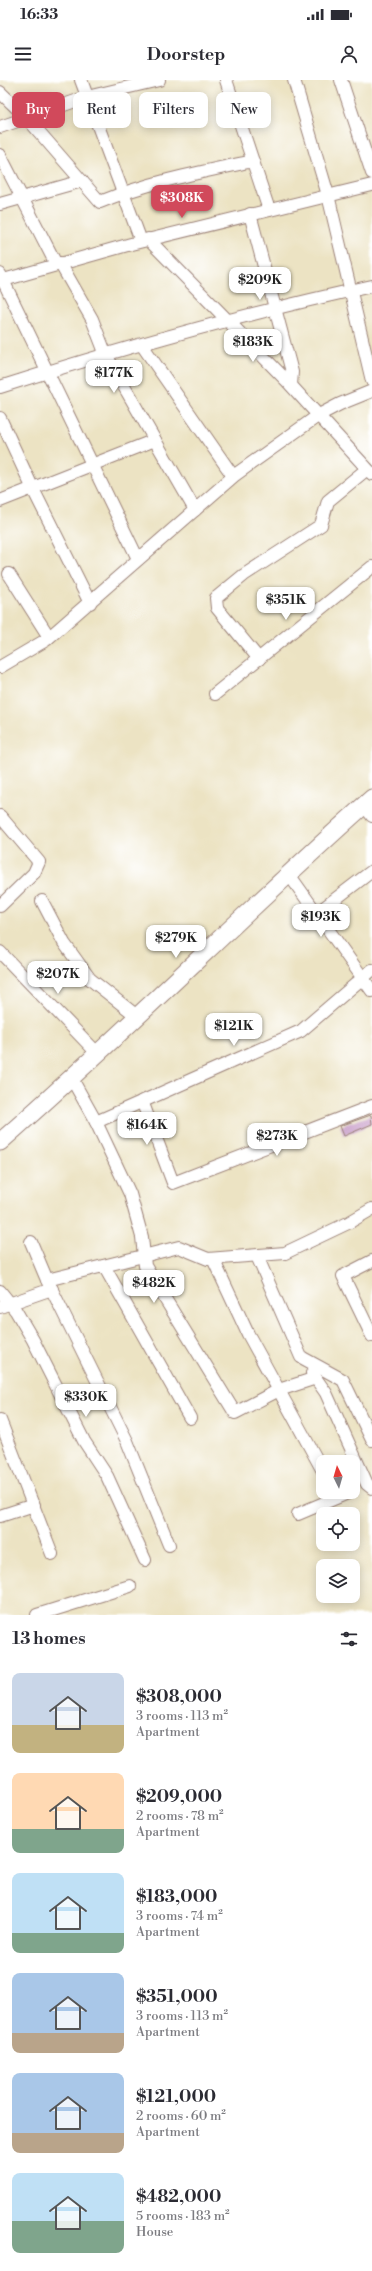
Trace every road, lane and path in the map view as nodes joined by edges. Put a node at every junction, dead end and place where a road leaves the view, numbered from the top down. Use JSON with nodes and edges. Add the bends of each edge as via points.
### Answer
{"nodes":[{"id":1,"x":81,"y":80,"type":"edge"},
{"id":2,"x":159,"y":80,"type":"edge"},
{"id":3,"x":226,"y":80,"type":"edge"},
{"id":4,"x":294,"y":80,"type":"edge"},
{"id":5,"x":340,"y":80,"type":"edge"},
{"id":6,"x":0,"y":92,"type":"edge"},
{"id":7,"x":85,"y":92,"type":"edge"},
{"id":8,"x":108,"y":92,"type":"edge"},
{"id":9,"x":12,"y":104,"type":"edge"},
{"id":10,"x":12,"y":123,"type":"edge"},
{"id":11,"x":0,"y":127,"type":"edge"},
{"id":12,"x":36,"y":128,"type":"edge"},
{"id":13,"x":99,"y":128,"type":"edge"},
{"id":14,"x":0,"y":155,"type":"edge"},
{"id":15,"x":253,"y":161,"type":"junction"},
{"id":16,"x":372,"y":173,"type":"edge"},
{"id":17,"x":82,"y":181,"type":"junction"},
{"id":18,"x":372,"y":185,"type":"edge"},
{"id":19,"x":123,"y":192,"type":"junction"},
{"id":20,"x":328,"y":195,"type":"junction"},
{"id":21,"x":22,"y":197,"type":"junction"},
{"id":22,"x":0,"y":204,"type":"edge"},
{"id":23,"x":269,"y":210,"type":"junction"},
{"id":24,"x":250,"y":214,"type":"junction"},
{"id":25,"x":145,"y":240,"type":"junction"},
{"id":26,"x":58,"y":264,"type":"junction"},
{"id":27,"x":1,"y":278,"type":"edge"},
{"id":28,"x":372,"y":286,"type":"edge"},
{"id":29,"x":350,"y":291,"type":"junction"},
{"id":30,"x":274,"y":309,"type":"junction"},
{"id":31,"x":229,"y":321,"type":"junction"},
{"id":32,"x":142,"y":344,"type":"junction"},
{"id":33,"x":106,"y":355,"type":"junction"},
{"id":34,"x":46,"y":372,"type":"junction"},
{"id":35,"x":372,"y":381,"type":"edge"},
{"id":36,"x":291,"y":385,"type":"junction"},
{"id":37,"x":0,"y":387,"type":"edge"},
{"id":38,"x":372,"y":391,"type":"edge"},
{"id":39,"x":319,"y":415,"type":"junction"},
{"id":40,"x":0,"y":418,"type":"edge"},
{"id":41,"x":155,"y":440,"type":"junction"},
{"id":42,"x":92,"y":466,"type":"junction"},
{"id":43,"x":370,"y":471,"type":"edge"},
{"id":44,"x":233,"y":476,"type":"junction"},
{"id":45,"x":33,"y":489,"type":"junction"},
{"id":46,"x":0,"y":501,"type":"edge"},
{"id":47,"x":195,"y":510,"type":"junction"},
{"id":48,"x":138,"y":559,"type":"junction"},
{"id":49,"x":372,"y":567,"type":"edge"},
{"id":50,"x":9,"y":574,"type":"dead end"},
{"id":51,"x":90,"y":603,"type":"junction"},
{"id":52,"x":49,"y":637,"type":"junction"},
{"id":53,"x":259,"y":659,"type":"junction"},
{"id":54,"x":0,"y":667,"type":"edge"},
{"id":55,"x":215,"y":694,"type":"dead end"},
{"id":56,"x":369,"y":806,"type":"edge"},
{"id":57,"x":0,"y":816,"type":"edge"},
{"id":58,"x":372,"y":871,"type":"edge"},
{"id":59,"x":288,"y":873,"type":"junction"},
{"id":60,"x":42,"y":901,"type":"dead end"},
{"id":61,"x":0,"y":906,"type":"edge"},
{"id":62,"x":317,"y":913,"type":"junction"},
{"id":63,"x":0,"y":952,"type":"edge"},
{"id":64,"x":368,"y":974,"type":"edge"},
{"id":65,"x":372,"y":991,"type":"edge"},
{"id":66,"x":138,"y":1017,"type":"junction"},
{"id":67,"x":98,"y":1054,"type":"junction"},
{"id":68,"x":72,"y":1079,"type":"junction"},
{"id":69,"x":142,"y":1101,"type":"junction"},
{"id":70,"x":372,"y":1106,"type":"edge"},
{"id":71,"x":96,"y":1122,"type":"junction"},
{"id":72,"x":0,"y":1142,"type":"edge"},
{"id":73,"x":372,"y":1209,"type":"edge"},
{"id":74,"x":31,"y":1242,"type":"dead end"},
{"id":75,"x":144,"y":1256,"type":"junction"},
{"id":76,"x":257,"y":1256,"type":"junction"},
{"id":77,"x":213,"y":1259,"type":"junction"},
{"id":78,"x":372,"y":1261,"type":"edge"},
{"id":79,"x":104,"y":1266,"type":"junction"},
{"id":80,"x":50,"y":1285,"type":"junction"},
{"id":81,"x":0,"y":1291,"type":"edge"},
{"id":82,"x":5,"y":1305,"type":"edge"},
{"id":83,"x":372,"y":1336,"type":"edge"},
{"id":84,"x":301,"y":1357,"type":"junction"},
{"id":85,"x":316,"y":1378,"type":"junction"},
{"id":86,"x":279,"y":1390,"type":"junction"},
{"id":87,"x":190,"y":1418,"type":"dead end"},
{"id":88,"x":0,"y":1420,"type":"edge"},
{"id":89,"x":372,"y":1440,"type":"edge"},
{"id":90,"x":316,"y":1458,"type":"edge"},
{"id":91,"x":370,"y":1486,"type":"edge"},
{"id":92,"x":360,"y":1489,"type":"edge"},
{"id":93,"x":328,"y":1499,"type":"edge"},
{"id":94,"x":34,"y":1505,"type":"junction"},
{"id":95,"x":298,"y":1514,"type":"dead end"},
{"id":96,"x":0,"y":1516,"type":"edge"},
{"id":97,"x":169,"y":1545,"type":"dead end"},
{"id":98,"x":52,"y":1554,"type":"dead end"},
{"id":99,"x":145,"y":1560,"type":"dead end"},
{"id":100,"x":130,"y":1586,"type":"dead end"},
{"id":101,"x":37,"y":1615,"type":"edge"}],
"edges":[{"from":1,"to":7,"type":"street"},
{"from":2,"to":8,"type":"street"},
{"from":3,"to":15,"type":"street"},
{"from":4,"to":20,"type":"street"},
{"from":5,"to":16,"type":"street"},
{"from":6,"to":9,"type":"street"},
{"from":10,"to":11,"type":"street"},
{"from":12,"to":17,"type":"street"},
{"from":13,"to":19,"type":"street"},
{"from":14,"to":21,"type":"street"},
{"from":15,"to":19,"type":"street","via":[[184,175]]},
{"from":15,"to":23,"type":"street"},
{"from":17,"to":19,"type":"street","via":[[100,202]]},
{"from":17,"to":21,"type":"street"},
{"from":18,"to":20,"type":"street"},
{"from":19,"to":25,"type":"street"},
{"from":20,"to":23,"type":"street"},
{"from":20,"to":29,"type":"street"},
{"from":21,"to":22,"type":"street"},
{"from":21,"to":26,"type":"street"},
{"from":23,"to":24,"type":"street"},
{"from":24,"to":25,"type":"street"},
{"from":24,"to":30,"type":"street"},
{"from":25,"to":26,"type":"street"},
{"from":25,"to":31,"type":"street"},
{"from":26,"to":27,"type":"street"},
{"from":26,"to":33,"type":"street","via":[[92,319]]},
{"from":27,"to":34,"type":"street"},
{"from":28,"to":29,"type":"street"},
{"from":29,"to":30,"type":"street"},
{"from":29,"to":35,"type":"street"},
{"from":30,"to":31,"type":"street"},
{"from":30,"to":36,"type":"street","via":[[292,372]]},
{"from":31,"to":32,"type":"street"},
{"from":31,"to":36,"type":"street"},
{"from":32,"to":33,"type":"street"},
{"from":32,"to":44,"type":"street"},
{"from":33,"to":34,"type":"street"},
{"from":33,"to":41,"type":"street"},
{"from":34,"to":37,"type":"street"},
{"from":34,"to":42,"type":"street"},
{"from":36,"to":39,"type":"street"},
{"from":38,"to":39,"type":"street"},
{"from":39,"to":43,"type":"street"},
{"from":39,"to":44,"type":"street"},
{"from":40,"to":45,"type":"street"},
{"from":41,"to":42,"type":"street"},
{"from":41,"to":47,"type":"street"},
{"from":42,"to":45,"type":"street"},
{"from":42,"to":48,"type":"street"},
{"from":43,"to":53,"type":"street","via":[[328,502],[320,525],[244,575],[216,598],[217,608]]},
{"from":44,"to":47,"type":"street"},
{"from":45,"to":46,"type":"street"},
{"from":45,"to":51,"type":"street"},
{"from":47,"to":48,"type":"street"},
{"from":48,"to":51,"type":"street"},
{"from":49,"to":53,"type":"street"},
{"from":50,"to":52,"type":"street"},
{"from":51,"to":52,"type":"street"},
{"from":52,"to":54,"type":"street"},
{"from":53,"to":55,"type":"street"},
{"from":56,"to":59,"type":"street"},
{"from":57,"to":61,"type":"street","via":[[39,862],[34,873]]},
{"from":58,"to":62,"type":"street"},
{"from":59,"to":62,"type":"street"},
{"from":59,"to":66,"type":"street"},
{"from":60,"to":66,"type":"street","via":[[64,943],[90,979]]},
{"from":62,"to":64,"type":"street"},
{"from":63,"to":67,"type":"street"},
{"from":64,"to":65,"type":"street"},
{"from":64,"to":69,"type":"street","via":[[301,1031]]},
{"from":66,"to":67,"type":"street"},
{"from":67,"to":68,"type":"street"},
{"from":68,"to":71,"type":"street"},
{"from":68,"to":72,"type":"street"},
{"from":69,"to":70,"type":"street","via":[[173,1183]]},
{"from":69,"to":71,"type":"street"},
{"from":71,"to":75,"type":"street","via":[[130,1194],[142,1237]]},
{"from":73,"to":76,"type":"street","via":[[286,1253]]},
{"from":74,"to":80,"type":"street"},
{"from":75,"to":77,"type":"street","via":[[179,1247]]},
{"from":75,"to":79,"type":"street"},
{"from":75,"to":86,"type":"street","via":[[145,1266],[235,1413]]},
{"from":76,"to":77,"type":"street"},
{"from":76,"to":84,"type":"street"},
{"from":77,"to":86,"type":"street","via":[[248,1334]]},
{"from":78,"to":83,"type":"street","via":[[343,1276]]},
{"from":79,"to":80,"type":"street"},
{"from":79,"to":87,"type":"street"},
{"from":80,"to":82,"type":"street"},
{"from":80,"to":97,"type":"street","via":[[127,1441]]},
{"from":81,"to":82,"type":"street"},
{"from":82,"to":99,"type":"street","via":[[16,1311],[33,1340],[84,1441],[107,1476]]},
{"from":84,"to":85,"type":"street"},
{"from":84,"to":89,"type":"street","via":[[343,1380]]},
{"from":85,"to":86,"type":"street"},
{"from":85,"to":91,"type":"street","via":[[326,1393]]},
{"from":86,"to":90,"type":"street"},
{"from":88,"to":94,"type":"street"},
{"from":91,"to":92,"type":"street"},
{"from":93,"to":95,"type":"street"},
{"from":94,"to":96,"type":"street"},
{"from":94,"to":98,"type":"street"},
{"from":100,"to":101,"type":"street"}]}
